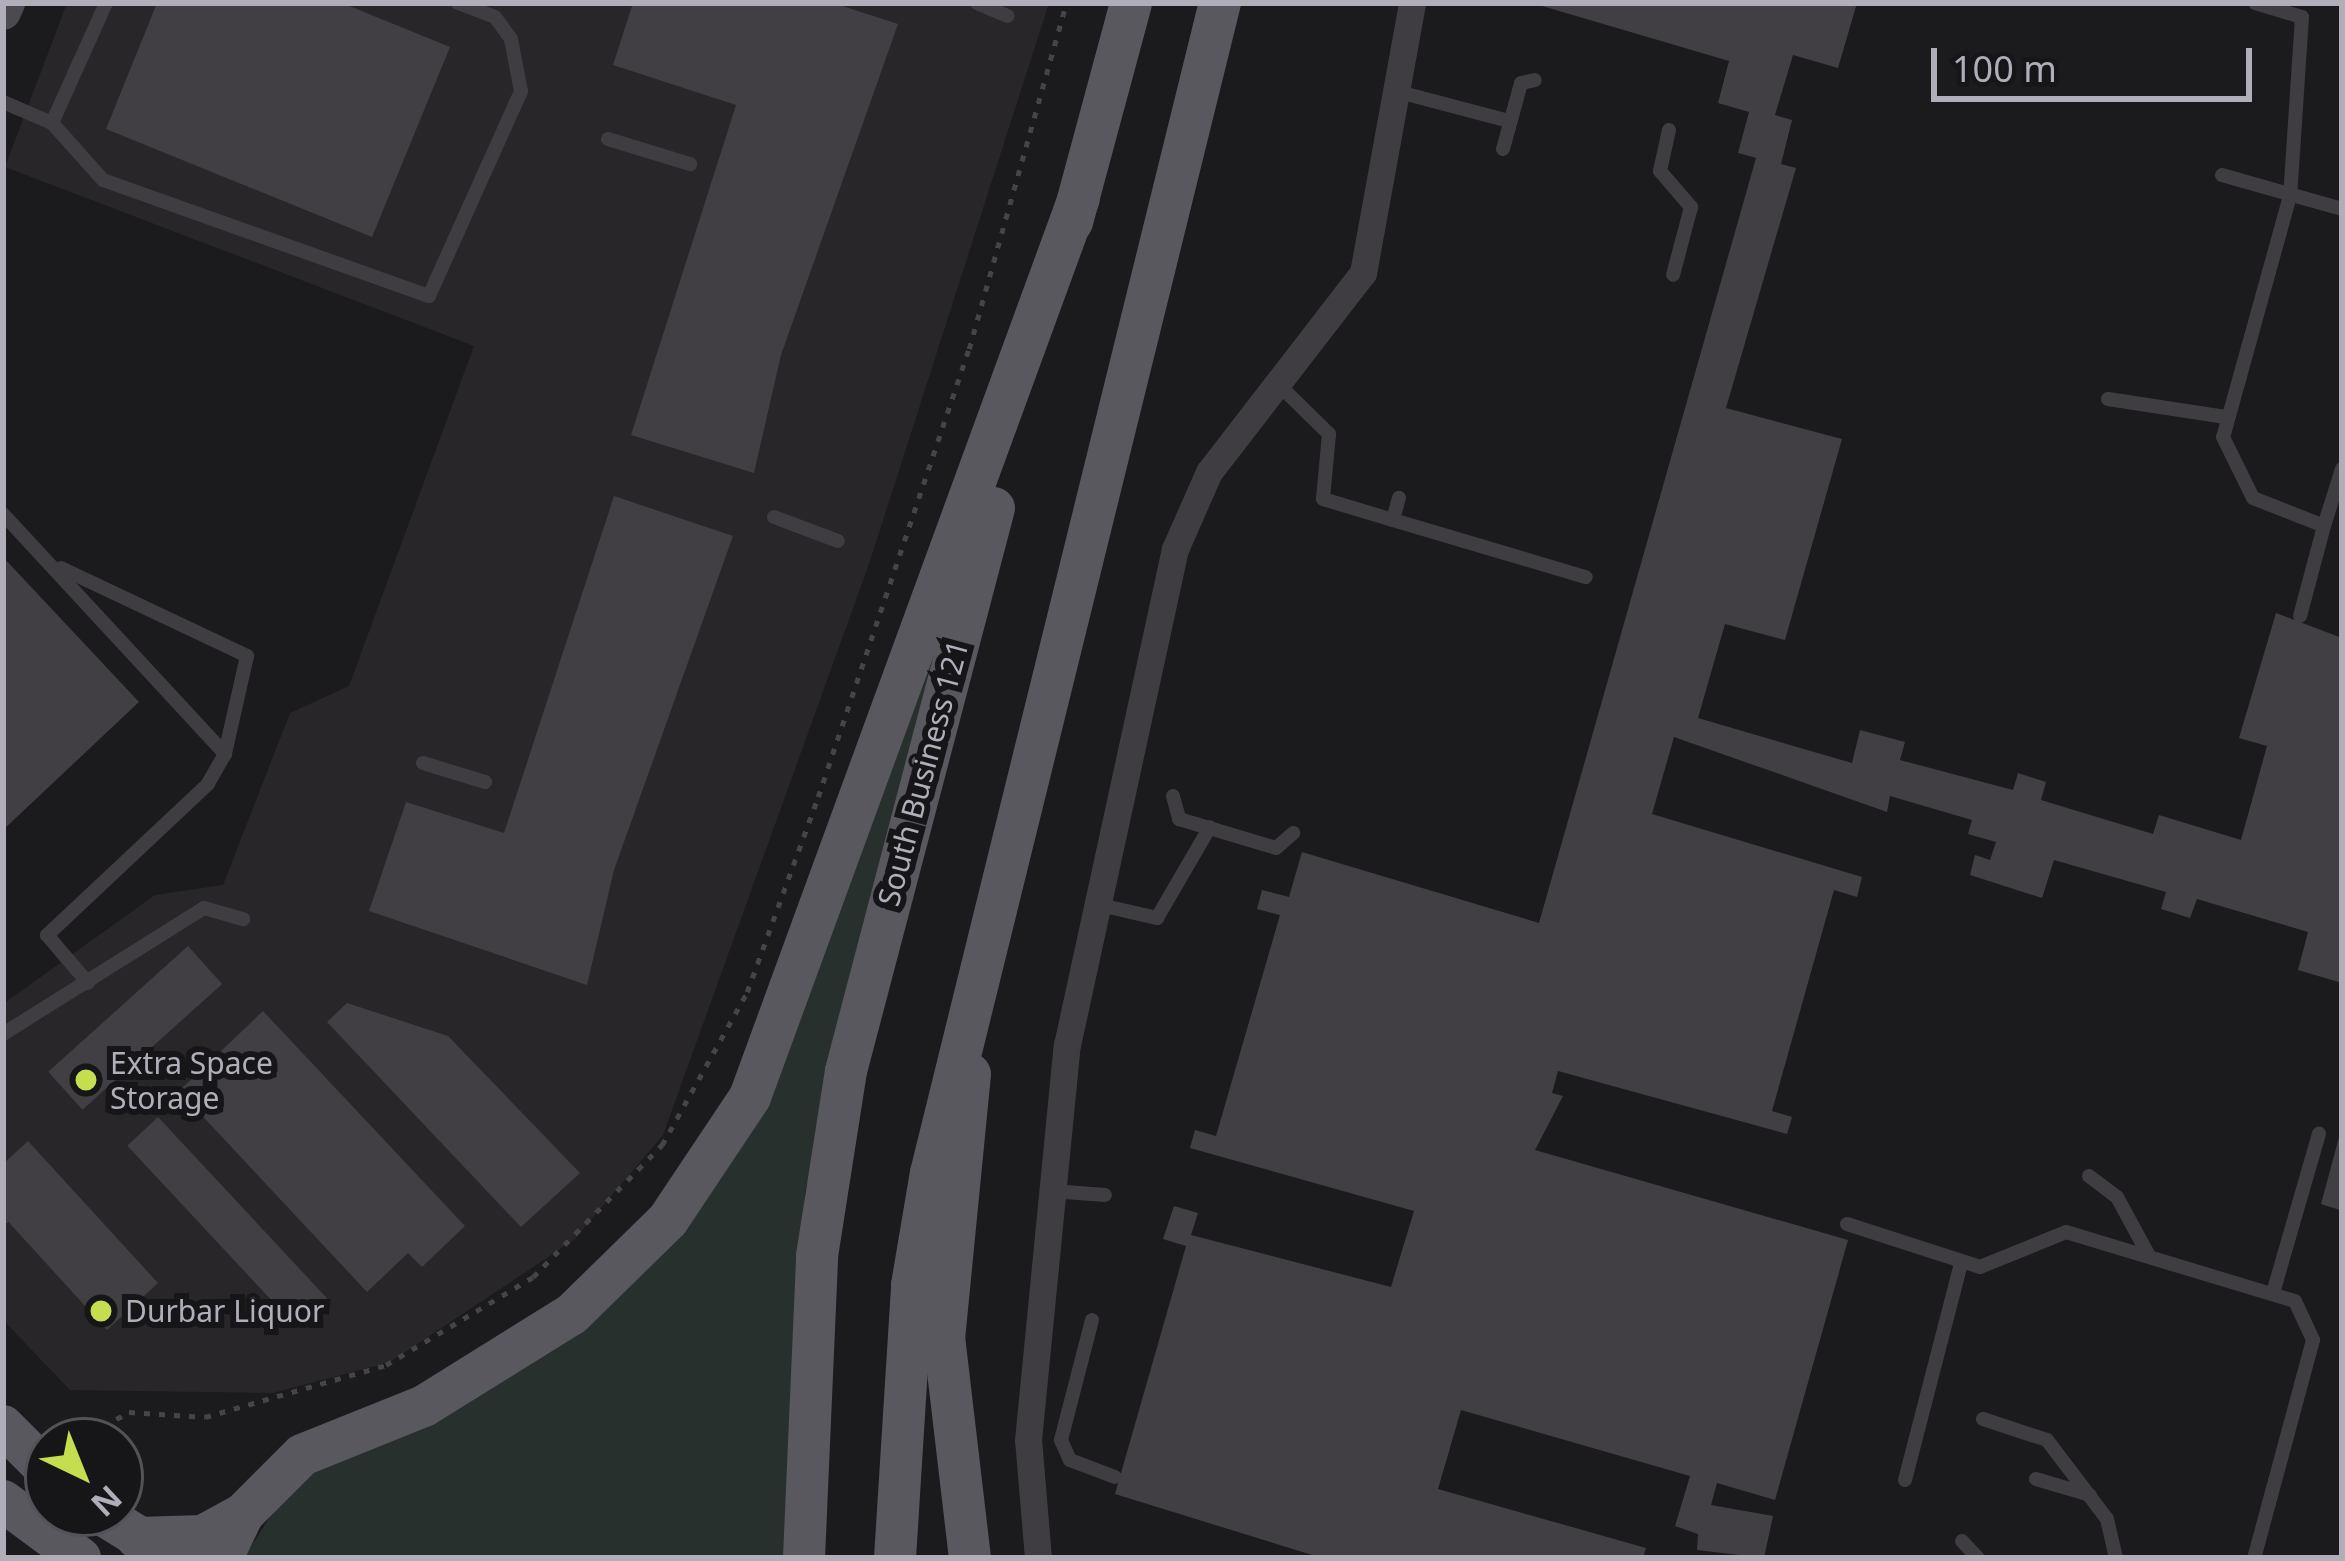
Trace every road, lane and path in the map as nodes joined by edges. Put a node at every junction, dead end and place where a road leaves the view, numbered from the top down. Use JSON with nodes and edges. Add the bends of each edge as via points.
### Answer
{"nodes":[{"id":1,"x":7,"y":3,"type":"edge"},
{"id":2,"x":106,"y":3,"type":"edge"},
{"id":3,"x":458,"y":3,"type":"edge"},
{"id":4,"x":977,"y":3,"type":"edge"},
{"id":5,"x":1066,"y":3,"type":"edge"},
{"id":6,"x":1131,"y":3,"type":"edge"},
{"id":7,"x":1220,"y":3,"type":"edge"},
{"id":8,"x":1412,"y":3,"type":"edge"},
{"id":9,"x":2255,"y":3,"type":"edge"},
{"id":10,"x":3,"y":12,"type":"edge"},
{"id":11,"x":1006,"y":16,"type":"dead end"},
{"id":12,"x":1535,"y":80,"type":"dead end"},
{"id":13,"x":1395,"y":91,"type":"junction"},
{"id":14,"x":3,"y":102,"type":"edge"},
{"id":15,"x":1509,"y":121,"type":"junction"},
{"id":16,"x":52,"y":123,"type":"junction"},
{"id":17,"x":1669,"y":130,"type":"dead end"},
{"id":18,"x":608,"y":139,"type":"dead end"},
{"id":19,"x":1503,"y":149,"type":"dead end"},
{"id":20,"x":690,"y":164,"type":"dead end"},
{"id":21,"x":2222,"y":175,"type":"dead end"},
{"id":22,"x":2290,"y":196,"type":"junction"},
{"id":23,"x":1079,"y":197,"type":"junction"},
{"id":24,"x":2342,"y":209,"type":"edge"},
{"id":25,"x":1673,"y":275,"type":"dead end"},
{"id":26,"x":1280,"y":386,"type":"junction"},
{"id":27,"x":2108,"y":399,"type":"dead end"},
{"id":28,"x":2226,"y":417,"type":"junction"},
{"id":29,"x":2342,"y":469,"type":"edge"},
{"id":30,"x":1400,"y":498,"type":"dead end"},
{"id":31,"x":3,"y":514,"type":"edge"},
{"id":32,"x":774,"y":517,"type":"dead end"},
{"id":33,"x":1393,"y":520,"type":"junction"},
{"id":34,"x":2324,"y":526,"type":"junction"},
{"id":35,"x":838,"y":541,"type":"dead end"},
{"id":36,"x":57,"y":566,"type":"junction"},
{"id":37,"x":1586,"y":577,"type":"dead end"},
{"id":38,"x":2300,"y":616,"type":"dead end"},
{"id":39,"x":225,"y":754,"type":"junction"},
{"id":40,"x":423,"y":763,"type":"dead end"},
{"id":41,"x":485,"y":782,"type":"dead end"},
{"id":42,"x":1173,"y":796,"type":"dead end"},
{"id":43,"x":1210,"y":827,"type":"junction"},
{"id":44,"x":1293,"y":833,"type":"dead end"},
{"id":45,"x":1091,"y":902,"type":"junction"},
{"id":46,"x":243,"y":919,"type":"dead end"},
{"id":47,"x":88,"y":983,"type":"junction"},
{"id":48,"x":3,"y":1034,"type":"edge"},
{"id":49,"x":957,"y":1057,"type":"junction"},
{"id":50,"x":2319,"y":1133,"type":"dead end"},
{"id":51,"x":2089,"y":1176,"type":"dead end"},
{"id":52,"x":1052,"y":1191,"type":"junction"},
{"id":53,"x":1105,"y":1195,"type":"dead end"},
{"id":54,"x":1847,"y":1225,"type":"dead end"},
{"id":55,"x":2149,"y":1256,"type":"junction"},
{"id":56,"x":1961,"y":1263,"type":"junction"},
{"id":57,"x":2273,"y":1293,"type":"junction"},
{"id":58,"x":1092,"y":1321,"type":"dead end"},
{"id":59,"x":120,"y":1417,"type":"edge"},
{"id":60,"x":1983,"y":1419,"type":"dead end"},
{"id":61,"x":1115,"y":1477,"type":"dead end"},
{"id":62,"x":2036,"y":1479,"type":"dead end"},
{"id":63,"x":1905,"y":1480,"type":"dead end"},
{"id":64,"x":2090,"y":1495,"type":"junction"},
{"id":65,"x":3,"y":1501,"type":"edge"},
{"id":66,"x":243,"y":1514,"type":"junction"},
{"id":67,"x":1962,"y":1540,"type":"dead end"},
{"id":68,"x":155,"y":1548,"type":"edge"},
{"id":69,"x":80,"y":1558,"type":"edge"},
{"id":70,"x":222,"y":1558,"type":"edge"},
{"id":71,"x":804,"y":1558,"type":"edge"},
{"id":72,"x":895,"y":1558,"type":"edge"},
{"id":73,"x":970,"y":1558,"type":"edge"},
{"id":74,"x":1038,"y":1558,"type":"edge"},
{"id":75,"x":1978,"y":1558,"type":"edge"},
{"id":76,"x":2116,"y":1558,"type":"edge"},
{"id":77,"x":2254,"y":1558,"type":"edge"}],
"edges":[{"from":1,"to":10,"type":"main road"},
{"from":2,"to":16,"type":"lane"},
{"from":3,"to":16,"type":"lane","via":[[495,17],[512,39],[520,92],[429,296],[103,179]]},
{"from":4,"to":11,"type":"lane"},
{"from":5,"to":59,"type":"path","via":[[969,349],[818,797],[747,992],[662,1145],[533,1277],[386,1365],[205,1417]]},
{"from":6,"to":23,"type":"main road","name":"South Business 121"},
{"from":7,"to":49,"type":"main road"},
{"from":8,"to":13,"type":"street"},
{"from":9,"to":22,"type":"lane","via":[[2302,17]]},
{"from":12,"to":15,"type":"lane","via":[[1521,83]]},
{"from":13,"to":15,"type":"lane"},
{"from":13,"to":26,"type":"street","via":[[1383,206],[1363,273]]},
{"from":14,"to":16,"type":"lane"},
{"from":15,"to":19,"type":"lane"},
{"from":17,"to":25,"type":"lane","via":[[1660,171],[1691,207]]},
{"from":18,"to":20,"type":"lane"},
{"from":21,"to":22,"type":"lane"},
{"from":22,"to":24,"type":"lane"},
{"from":22,"to":28,"type":"lane"},
{"from":23,"to":66,"type":"main road","via":[[781,1031],[719,1146],[668,1220],[572,1314],[442,1397],[302,1455]]},
{"from":23,"to":71,"type":"main road","name":"South Business 121","via":[[846,1071],[817,1256]]},
{"from":26,"to":33,"type":"lane","via":[[1329,434],[1323,499]]},
{"from":26,"to":45,"type":"street","via":[[1185,520]]},
{"from":27,"to":28,"type":"lane"},
{"from":28,"to":34,"type":"lane","via":[[2228,460],[2253,498]]},
{"from":29,"to":34,"type":"lane"},
{"from":30,"to":33,"type":"lane"},
{"from":31,"to":36,"type":"lane"},
{"from":32,"to":35,"type":"lane"},
{"from":33,"to":37,"type":"lane"},
{"from":34,"to":38,"type":"lane"},
{"from":36,"to":39,"type":"lane"},
{"from":36,"to":39,"type":"lane","via":[[247,656]]},
{"from":39,"to":47,"type":"lane","via":[[208,784],[47,935]]},
{"from":40,"to":41,"type":"lane"},
{"from":42,"to":43,"type":"lane","via":[[1174,816]]},
{"from":43,"to":44,"type":"lane","via":[[1276,848]]},
{"from":43,"to":45,"type":"lane","via":[[1157,918]]},
{"from":45,"to":52,"type":"street"},
{"from":46,"to":47,"type":"lane","via":[[204,908]]},
{"from":47,"to":48,"type":"lane"},
{"from":49,"to":72,"type":"main road","via":[[912,1285]]},
{"from":49,"to":73,"type":"main road","via":[[977,1083],[944,1337]]},
{"from":50,"to":57,"type":"lane"},
{"from":51,"to":55,"type":"lane","via":[[2117,1197]]},
{"from":52,"to":53,"type":"lane"},
{"from":52,"to":74,"type":"street","via":[[1028,1440]]},
{"from":54,"to":56,"type":"lane"},
{"from":55,"to":56,"type":"lane","via":[[2066,1232],[1980,1267]]},
{"from":55,"to":57,"type":"lane"},
{"from":56,"to":63,"type":"lane"},
{"from":57,"to":77,"type":"lane","via":[[2302,1307],[2314,1333]]},
{"from":58,"to":61,"type":"lane","via":[[1061,1440],[1070,1460]]},
{"from":60,"to":64,"type":"lane","via":[[2047,1440]]},
{"from":62,"to":64,"type":"lane"},
{"from":64,"to":76,"type":"lane"},
{"from":65,"to":69,"type":"main road"},
{"from":66,"to":68,"type":"main road"},
{"from":66,"to":70,"type":"main road"},
{"from":67,"to":75,"type":"lane"}]}
